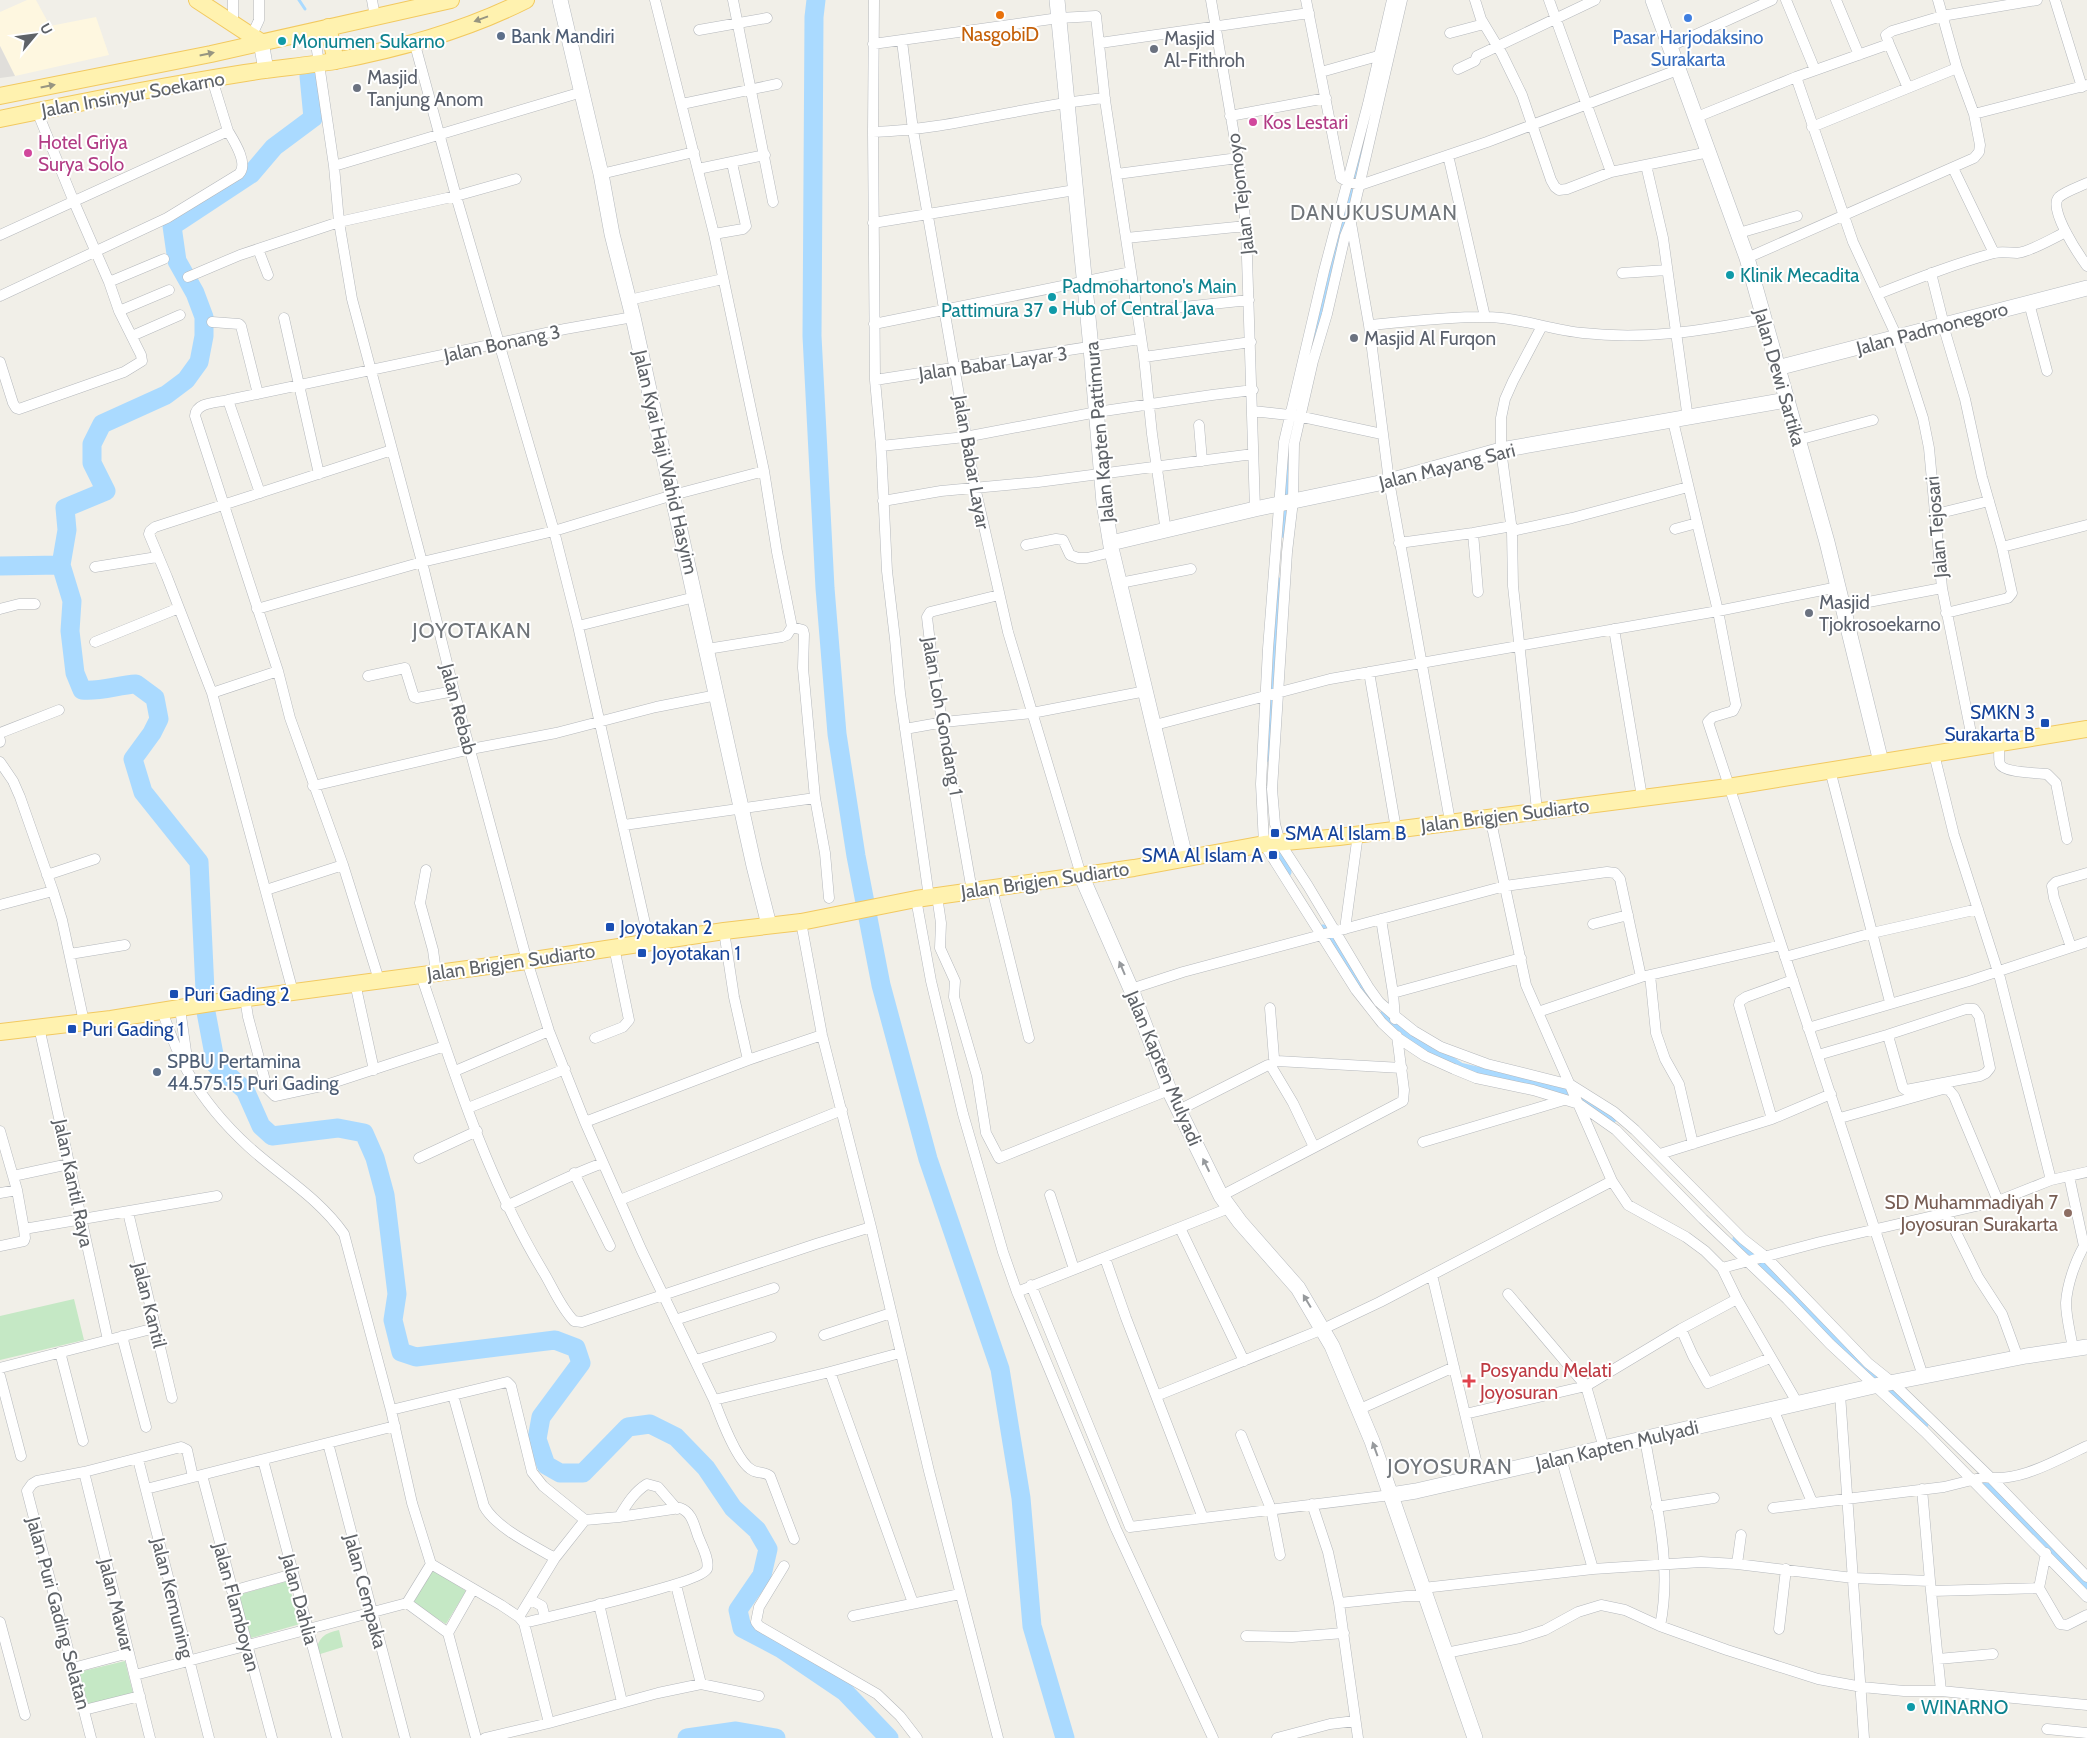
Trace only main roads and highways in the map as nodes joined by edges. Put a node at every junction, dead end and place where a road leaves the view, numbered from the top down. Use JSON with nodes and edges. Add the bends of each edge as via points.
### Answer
{"nodes":[{"id":1,"x":197,"y":0,"type":"edge"},
{"id":2,"x":451,"y":0,"type":"edge"},
{"id":3,"x":526,"y":0,"type":"edge"},
{"id":4,"x":560,"y":0,"type":"edge"},
{"id":5,"x":1057,"y":0,"type":"edge"},
{"id":6,"x":1653,"y":0,"type":"edge"},
{"id":7,"x":312,"y":30,"type":"junction"},
{"id":8,"x":256,"y":38,"type":"junction"},
{"id":9,"x":315,"y":63,"type":"junction"},
{"id":10,"x":266,"y":70,"type":"junction"},
{"id":11,"x":0,"y":96,"type":"edge"},
{"id":12,"x":0,"y":119,"type":"edge"},
{"id":13,"x":2087,"y":288,"type":"edge"},
{"id":14,"x":1777,"y":368,"type":"junction"},
{"id":15,"x":1786,"y":400,"type":"junction"},
{"id":16,"x":1112,"y":548,"type":"junction"},
{"id":17,"x":2087,"y":729,"type":"edge"},
{"id":18,"x":1880,"y":762,"type":"junction"},
{"id":19,"x":1185,"y":857,"type":"junction"},
{"id":20,"x":1081,"y":875,"type":"junction"},
{"id":21,"x":769,"y":925,"type":"junction"},
{"id":22,"x":0,"y":1032,"type":"edge"},
{"id":23,"x":2080,"y":1348,"type":"edge"},
{"id":24,"x":1391,"y":1495,"type":"junction"},
{"id":25,"x":1475,"y":1738,"type":"edge"}],
"edges":[{"from":1,"to":8,"type":"main road"},
{"from":2,"to":7,"type":"main road","name":"Jalan Insinyur Soekarno"},
{"from":3,"to":9,"type":"main road","name":"Jalan Insinyur Soekarno","one_way":true,"via":[[414,42]]},
{"from":4,"to":21,"type":"main road","name":"Jalan Kyai Haji Wahid Hasyim"},
{"from":5,"to":16,"type":"main road","name":"Jalan Kapten Pattimura","via":[[1092,348],[1104,504]]},
{"from":6,"to":14,"type":"main road","name":"Jalan Dewi Sartika","via":[[1739,233]]},
{"from":7,"to":8,"type":"main road","name":"Jalan Insinyur Soekarno"},
{"from":7,"to":9,"type":"main road"},
{"from":8,"to":10,"type":"main road"},
{"from":11,"to":8,"type":"main road","name":"Jalan Insinyur Soekarno","one_way":true,"via":[[162,64]]},
{"from":9,"to":10,"type":"main road","name":"Jalan Insinyur Soekarno"},
{"from":10,"to":12,"type":"main road","name":"Jalan Insinyur Soekarno"},
{"from":13,"to":14,"type":"main road","name":"Jalan Padmonegoro"},
{"from":14,"to":15,"type":"main road","name":"Jalan Dewi Sartika"},
{"from":15,"to":16,"type":"main road","name":"Jalan Mayang Sari","via":[[1501,450],[1389,481],[1255,509]]},
{"from":15,"to":18,"type":"main road","name":"Jalan Dewi Sartika","via":[[1838,587]]},
{"from":16,"to":19,"type":"main road","name":"Jalan Kapten Pattimura"},
{"from":17,"to":18,"type":"main road","name":"Jalan Brigjen Sudiarto"},
{"from":18,"to":19,"type":"main road","name":"Jalan Brigjen Sudiarto","via":[[1728,787],[1272,843]]},
{"from":19,"to":20,"type":"main road","name":"Jalan Brigjen Sudiarto"},
{"from":20,"to":21,"type":"main road","name":"Jalan Brigjen Sudiarto"},
{"from":24,"to":20,"type":"main road","name":"Jalan Kapten Mulyadi","one_way":true,"via":[[1360,1409],[1323,1329],[1298,1288],[1225,1202],[1169,1090],[1131,989]]},
{"from":21,"to":22,"type":"main road","name":"Jalan Brigjen Sudiarto"},
{"from":23,"to":24,"type":"main road","name":"Jalan Kapten Mulyadi","via":[[1884,1384]]},
{"from":24,"to":25,"type":"main road"}]}
